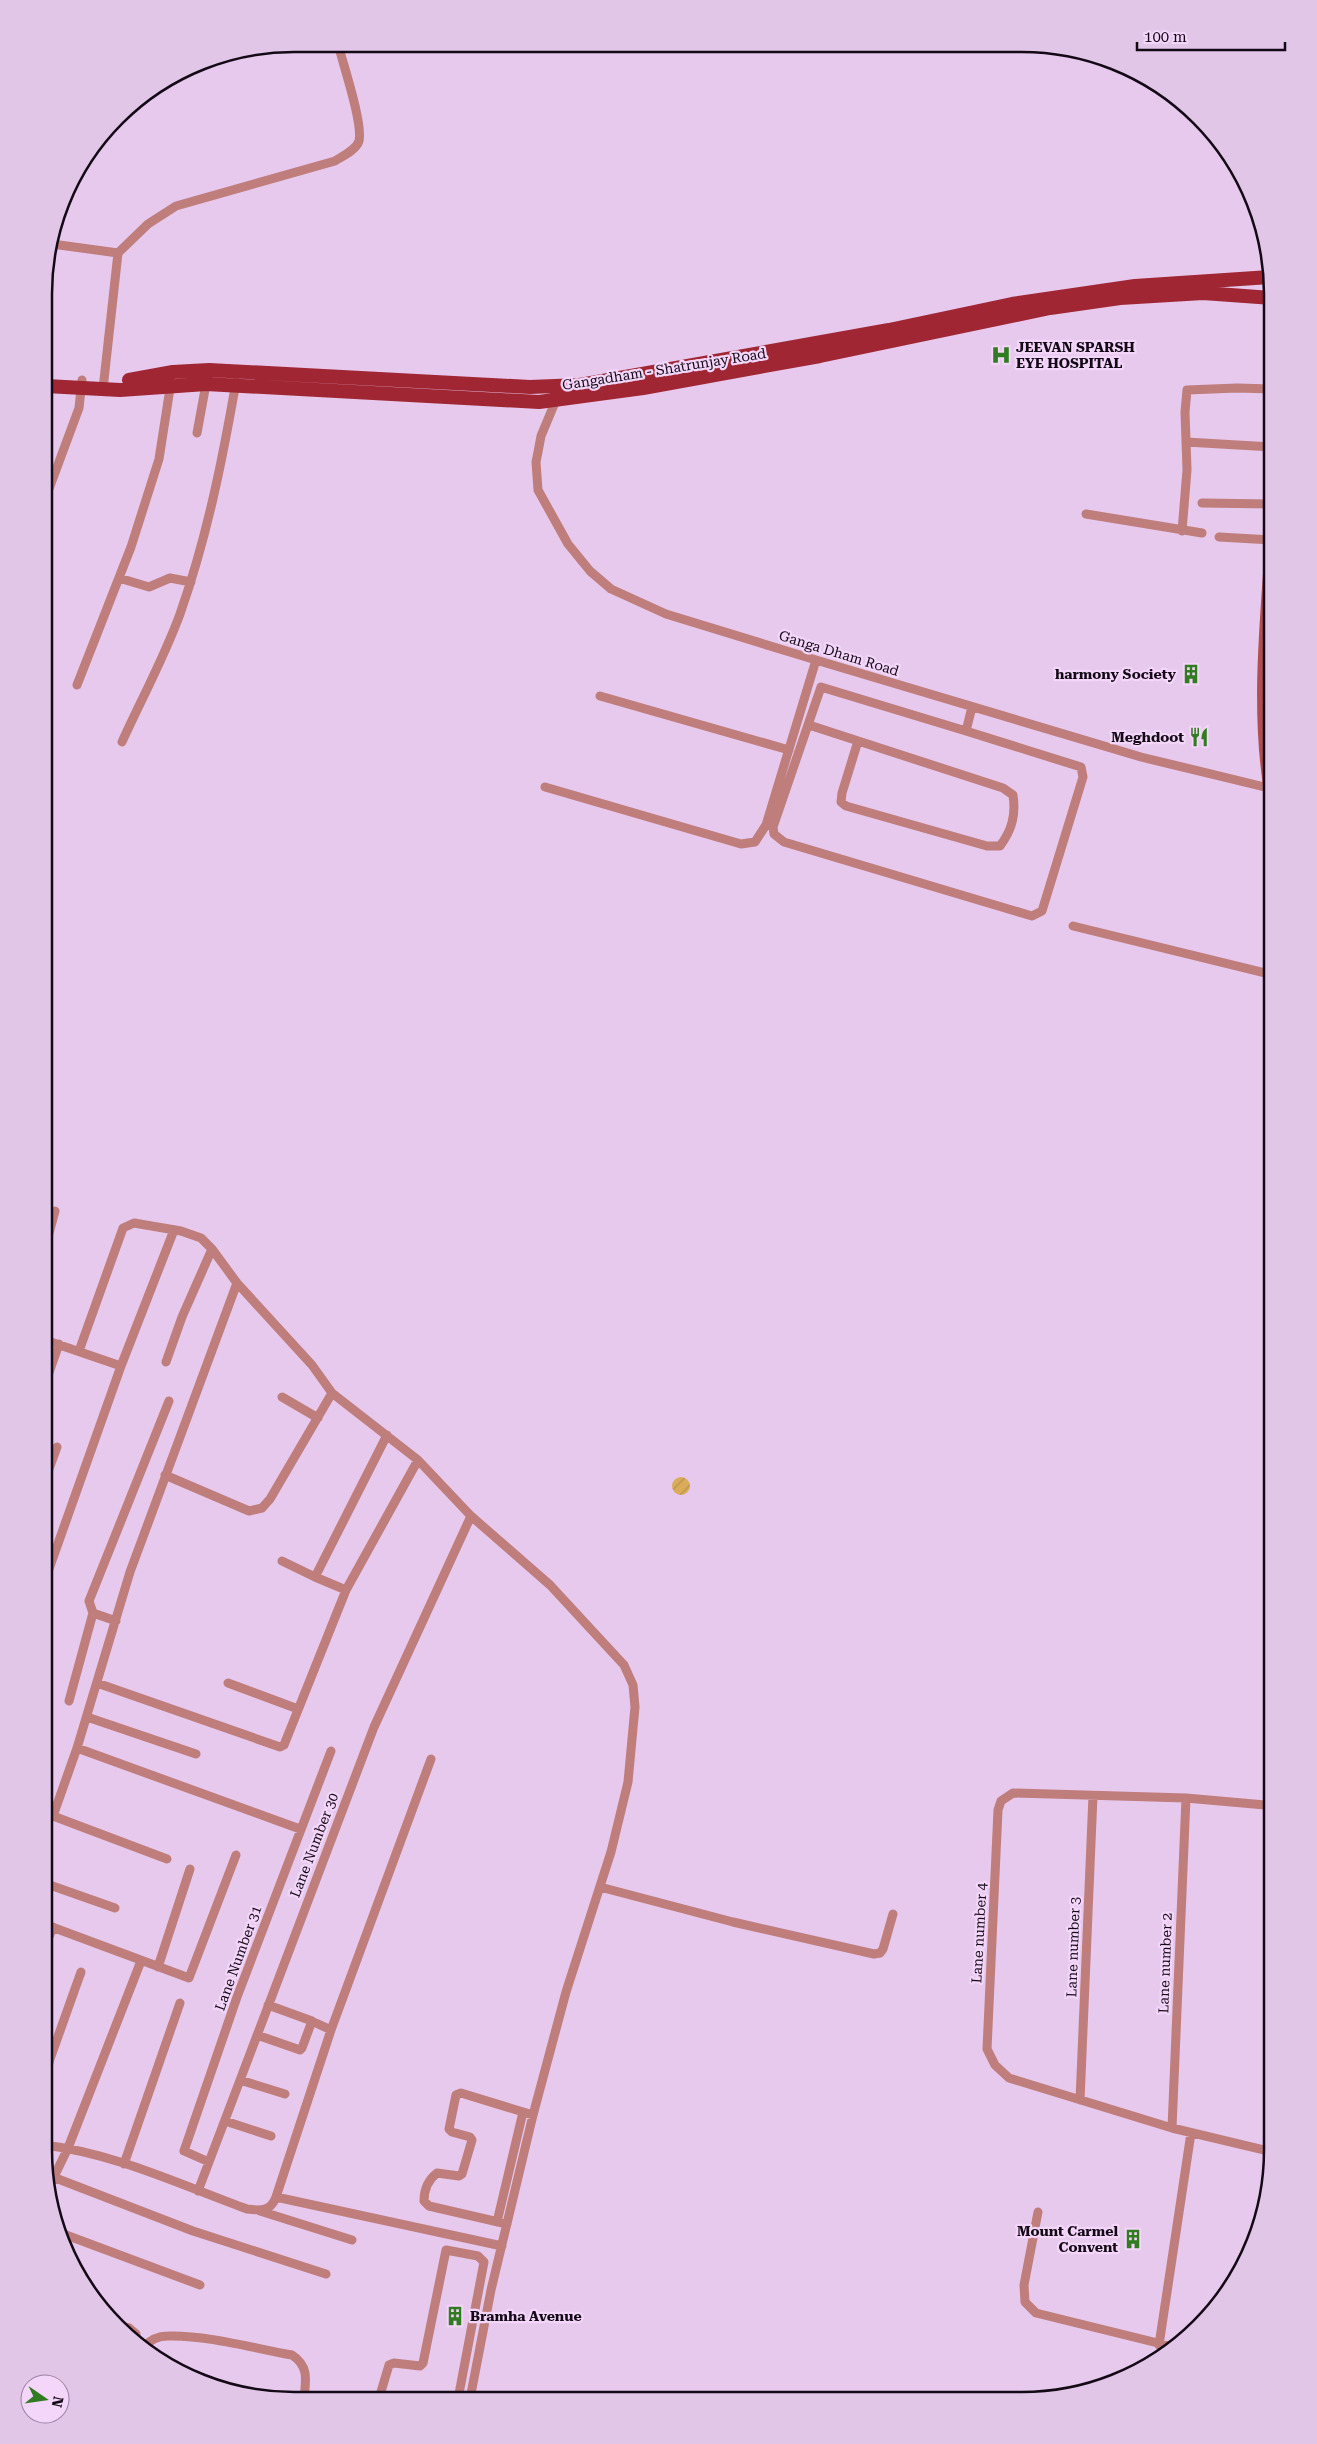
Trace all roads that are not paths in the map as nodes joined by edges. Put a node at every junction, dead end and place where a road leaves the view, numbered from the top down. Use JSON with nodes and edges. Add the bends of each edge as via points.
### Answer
{"nodes":[{"id":1,"x":340,"y":52,"type":"edge"},
{"id":2,"x":58,"y":245,"type":"edge"},
{"id":3,"x":118,"y":253,"type":"junction"},
{"id":4,"x":1264,"y":278,"type":"edge"},
{"id":5,"x":1264,"y":297,"type":"edge"},
{"id":6,"x":173,"y":372,"type":"junction"},
{"id":7,"x":363,"y":378,"type":"junction"},
{"id":8,"x":52,"y":379,"type":"edge"},
{"id":9,"x":237,"y":379,"type":"junction"},
{"id":10,"x":82,"y":384,"type":"junction"},
{"id":11,"x":206,"y":384,"type":"junction"},
{"id":12,"x":103,"y":385,"type":"junction"},
{"id":13,"x":52,"y":386,"type":"edge"},
{"id":14,"x":170,"y":386,"type":"junction"},
{"id":15,"x":1264,"y":390,"type":"edge"},
{"id":16,"x":557,"y":393,"type":"junction"},
{"id":17,"x":362,"y":394,"type":"junction"},
{"id":18,"x":197,"y":433,"type":"dead end"},
{"id":19,"x":1186,"y":442,"type":"junction"},
{"id":20,"x":1264,"y":447,"type":"edge"},
{"id":21,"x":52,"y":482,"type":"edge"},
{"id":22,"x":1202,"y":503,"type":"dead end"},
{"id":23,"x":1264,"y":504,"type":"edge"},
{"id":24,"x":1086,"y":514,"type":"dead end"},
{"id":25,"x":1182,"y":531,"type":"junction"},
{"id":26,"x":1202,"y":533,"type":"dead end"},
{"id":27,"x":1219,"y":537,"type":"dead end"},
{"id":28,"x":1264,"y":540,"type":"edge"},
{"id":29,"x":119,"y":578,"type":"junction"},
{"id":30,"x":191,"y":582,"type":"junction"},
{"id":31,"x":1264,"y":655,"type":"edge"},
{"id":32,"x":816,"y":660,"type":"junction"},
{"id":33,"x":78,"y":685,"type":"dead end"},
{"id":34,"x":600,"y":696,"type":"dead end"},
{"id":35,"x":972,"y":707,"type":"junction"},
{"id":36,"x":809,"y":725,"type":"junction"},
{"id":37,"x":966,"y":731,"type":"junction"},
{"id":38,"x":1264,"y":734,"type":"edge"},
{"id":39,"x":858,"y":741,"type":"junction"},
{"id":40,"x":122,"y":742,"type":"dead end"},
{"id":41,"x":789,"y":750,"type":"junction"},
{"id":42,"x":545,"y":787,"type":"dead end"},
{"id":43,"x":1264,"y":787,"type":"edge"},
{"id":44,"x":1073,"y":926,"type":"dead end"},
{"id":45,"x":1264,"y":973,"type":"edge"},
{"id":46,"x":55,"y":1211,"type":"dead end"},
{"id":47,"x":52,"y":1222,"type":"edge"},
{"id":48,"x":174,"y":1230,"type":"junction"},
{"id":49,"x":212,"y":1249,"type":"junction"},
{"id":50,"x":237,"y":1283,"type":"junction"},
{"id":51,"x":52,"y":1342,"type":"edge"},
{"id":52,"x":59,"y":1344,"type":"junction"},
{"id":53,"x":79,"y":1352,"type":"junction"},
{"id":54,"x":166,"y":1362,"type":"dead end"},
{"id":55,"x":52,"y":1364,"type":"edge"},
{"id":56,"x":121,"y":1366,"type":"junction"},
{"id":57,"x":332,"y":1394,"type":"junction"},
{"id":58,"x":282,"y":1396,"type":"dead end"},
{"id":59,"x":169,"y":1401,"type":"dead end"},
{"id":60,"x":318,"y":1418,"type":"junction"},
{"id":61,"x":387,"y":1436,"type":"junction"},
{"id":62,"x":57,"y":1447,"type":"dead end"},
{"id":63,"x":52,"y":1460,"type":"edge"},
{"id":64,"x":418,"y":1460,"type":"junction"},
{"id":65,"x":165,"y":1475,"type":"junction"},
{"id":66,"x":471,"y":1516,"type":"junction"},
{"id":67,"x":52,"y":1561,"type":"edge"},
{"id":68,"x":282,"y":1561,"type":"dead end"},
{"id":69,"x":315,"y":1577,"type":"junction"},
{"id":70,"x":346,"y":1590,"type":"junction"},
{"id":71,"x":93,"y":1613,"type":"junction"},
{"id":72,"x":116,"y":1621,"type":"junction"},
{"id":73,"x":97,"y":1683,"type":"junction"},
{"id":74,"x":228,"y":1683,"type":"dead end"},
{"id":75,"x":69,"y":1701,"type":"dead end"},
{"id":76,"x":298,"y":1709,"type":"junction"},
{"id":77,"x":87,"y":1717,"type":"junction"},
{"id":78,"x":77,"y":1748,"type":"junction"},
{"id":79,"x":331,"y":1751,"type":"dead end"},
{"id":80,"x":196,"y":1754,"type":"dead end"},
{"id":81,"x":431,"y":1759,"type":"dead end"},
{"id":82,"x":1093,"y":1796,"type":"junction"},
{"id":83,"x":1186,"y":1798,"type":"junction"},
{"id":84,"x":1264,"y":1805,"type":"edge"},
{"id":85,"x":52,"y":1806,"type":"edge"},
{"id":86,"x":52,"y":1816,"type":"edge"},
{"id":87,"x":300,"y":1829,"type":"junction"},
{"id":88,"x":236,"y":1855,"type":"dead end"},
{"id":89,"x":167,"y":1859,"type":"dead end"},
{"id":90,"x":190,"y":1869,"type":"dead end"},
{"id":91,"x":52,"y":1886,"type":"edge"},
{"id":92,"x":600,"y":1887,"type":"junction"},
{"id":93,"x":115,"y":1908,"type":"dead end"},
{"id":94,"x":893,"y":1914,"type":"dead end"},
{"id":95,"x":52,"y":1927,"type":"edge"},
{"id":96,"x":141,"y":1961,"type":"junction"},
{"id":97,"x":158,"y":1967,"type":"junction"},
{"id":98,"x":81,"y":1972,"type":"dead end"},
{"id":99,"x":180,"y":2003,"type":"dead end"},
{"id":100,"x":268,"y":2005,"type":"junction"},
{"id":101,"x":316,"y":2024,"type":"dead end"},
{"id":102,"x":331,"y":2030,"type":"junction"},
{"id":103,"x":257,"y":2035,"type":"junction"},
{"id":104,"x":52,"y":2046,"type":"edge"},
{"id":105,"x":240,"y":2080,"type":"junction"},
{"id":106,"x":285,"y":2094,"type":"dead end"},
{"id":107,"x":1080,"y":2100,"type":"junction"},
{"id":108,"x":523,"y":2112,"type":"junction"},
{"id":109,"x":533,"y":2116,"type":"junction"},
{"id":110,"x":225,"y":2121,"type":"junction"},
{"id":111,"x":1172,"y":2128,"type":"junction"},
{"id":112,"x":1191,"y":2132,"type":"junction"},
{"id":113,"x":271,"y":2136,"type":"dead end"},
{"id":114,"x":52,"y":2146,"type":"edge"},
{"id":115,"x":68,"y":2148,"type":"junction"},
{"id":116,"x":1264,"y":2150,"type":"edge"},
{"id":117,"x":209,"y":2162,"type":"junction"},
{"id":118,"x":124,"y":2164,"type":"junction"},
{"id":119,"x":54,"y":2175,"type":"edge"},
{"id":120,"x":55,"y":2182,"type":"edge"},
{"id":121,"x":198,"y":2191,"type":"junction"},
{"id":122,"x":276,"y":2197,"type":"junction"},
{"id":123,"x":258,"y":2211,"type":"junction"},
{"id":124,"x":1038,"y":2212,"type":"dead end"},
{"id":125,"x":497,"y":2222,"type":"junction"},
{"id":126,"x":507,"y":2224,"type":"junction"},
{"id":127,"x":69,"y":2236,"type":"edge"},
{"id":128,"x":352,"y":2240,"type":"dead end"},
{"id":129,"x":502,"y":2246,"type":"junction"},
{"id":130,"x":326,"y":2274,"type":"dead end"},
{"id":131,"x":200,"y":2285,"type":"dead end"},
{"id":132,"x":148,"y":2342,"type":"edge"},
{"id":133,"x":1159,"y":2345,"type":"junction"},
{"id":134,"x":1164,"y":2346,"type":"edge"},
{"id":135,"x":304,"y":2392,"type":"edge"},
{"id":136,"x":381,"y":2392,"type":"edge"},
{"id":137,"x":459,"y":2392,"type":"edge"},
{"id":138,"x":471,"y":2392,"type":"edge"}],
"edges":[{"from":1,"to":3,"type":"street","via":[[358,121],[358,141],[350,152],[335,161],[176,206],[148,224]]},
{"from":2,"to":3,"type":"street"},
{"from":3,"to":12,"type":"street"},
{"from":4,"to":16,"type":"main road","name":"Gangadham - Shatrunjay Road","via":[[1135,286],[1012,304],[889,330],[580,385]]},
{"from":5,"to":16,"type":"main road","name":"Gangadham - Shatrunjay Road","via":[[1203,293],[1120,298],[1050,308],[820,356],[643,388]]},
{"from":6,"to":9,"type":"main road","name":"Gangadham - Shatrunjay Road"},
{"from":6,"to":12,"type":"main road","name":"Gangadham - Shatrunjay Road"},
{"from":6,"to":14,"type":"street"},
{"from":7,"to":9,"type":"main road","name":"Gangadham - Shatrunjay Road"},
{"from":7,"to":16,"type":"main road","name":"Gangadham - Shatrunjay Road","via":[[506,386]]},
{"from":7,"to":17,"type":"street"},
{"from":8,"to":10,"type":"main road","name":"Gangadham - Shatrunjay Road"},
{"from":9,"to":11,"type":"main road","name":"Gangadham - Shatrunjay Road"},
{"from":9,"to":17,"type":"main road","name":"Gangadham - Shatrunjay Road"},
{"from":9,"to":30,"type":"street","via":[[214,504]]},
{"from":10,"to":12,"type":"main road","name":"Gangadham - Shatrunjay Road"},
{"from":10,"to":13,"type":"main road","name":"Gangadham - Shatrunjay Road"},
{"from":10,"to":21,"type":"street","via":[[69,438]]},
{"from":11,"to":14,"type":"main road","name":"Gangadham - Shatrunjay Road"},
{"from":11,"to":18,"type":"street"},
{"from":12,"to":14,"type":"main road","name":"Gangadham - Shatrunjay Road"},
{"from":14,"to":29,"type":"street","via":[[158,459]]},
{"from":15,"to":19,"type":"street","via":[[1187,390]]},
{"from":16,"to":17,"type":"main road","name":"Gangadham - Shatrunjay Road","via":[[538,402]]},
{"from":16,"to":32,"type":"street","name":"Ganga Dham Road","via":[[536,462],[538,490],[568,544],[590,570],[611,589],[666,614]]},
{"from":19,"to":20,"type":"street"},
{"from":19,"to":25,"type":"street"},
{"from":22,"to":23,"type":"street"},
{"from":24,"to":25,"type":"street"},
{"from":25,"to":26,"type":"street"},
{"from":27,"to":28,"type":"street"},
{"from":29,"to":30,"type":"street","via":[[149,587],[170,578]]},
{"from":29,"to":33,"type":"street"},
{"from":30,"to":40,"type":"street","via":[[179,617]]},
{"from":31,"to":38,"type":"main road"},
{"from":32,"to":35,"type":"street","name":"Ganga Dham Road"},
{"from":32,"to":41,"type":"street"},
{"from":34,"to":41,"type":"street"},
{"from":35,"to":37,"type":"street"},
{"from":35,"to":43,"type":"street","name":"Ganga Dham Road","via":[[1141,758]]},
{"from":36,"to":37,"type":"street","via":[[821,688]]},
{"from":36,"to":37,"type":"street","via":[[773,827],[774,834],[784,842],[1032,916],[1046,904],[1083,777],[1080,767]]},
{"from":36,"to":39,"type":"street"},
{"from":39,"to":39,"type":"street","via":[[1002,788],[1013,795],[1015,812],[1008,835],[1000,846],[987,846],[846,806],[841,802],[842,793]]},
{"from":41,"to":42,"type":"street","via":[[766,825],[755,842],[741,844]]},
{"from":44,"to":45,"type":"street"},
{"from":46,"to":47,"type":"street"},
{"from":48,"to":49,"type":"street","via":[[197,1235]]},
{"from":48,"to":53,"type":"street","via":[[134,1223],[123,1228]]},
{"from":48,"to":56,"type":"street"},
{"from":49,"to":50,"type":"street"},
{"from":49,"to":54,"type":"street"},
{"from":50,"to":57,"type":"street","via":[[312,1365]]},
{"from":50,"to":65,"type":"street"},
{"from":51,"to":52,"type":"street"},
{"from":52,"to":53,"type":"street"},
{"from":52,"to":55,"type":"street"},
{"from":53,"to":56,"type":"street"},
{"from":56,"to":67,"type":"street"},
{"from":57,"to":60,"type":"street"},
{"from":57,"to":61,"type":"street"},
{"from":58,"to":60,"type":"street"},
{"from":59,"to":71,"type":"street","via":[[91,1593],[89,1607]]},
{"from":60,"to":65,"type":"street","via":[[262,1508],[249,1511]]},
{"from":61,"to":64,"type":"street"},
{"from":61,"to":69,"type":"street"},
{"from":62,"to":63,"type":"street"},
{"from":64,"to":66,"type":"street"},
{"from":64,"to":70,"type":"street"},
{"from":65,"to":72,"type":"street"},
{"from":66,"to":92,"type":"street","via":[[550,1585],[583,1619],[624,1665],[633,1685],[635,1707],[628,1782]]},
{"from":66,"to":100,"type":"street","name":"Lane Number 30","via":[[374,1727]]},
{"from":68,"to":69,"type":"street"},
{"from":69,"to":70,"type":"street"},
{"from":70,"to":76,"type":"street"},
{"from":71,"to":72,"type":"street"},
{"from":71,"to":75,"type":"street"},
{"from":72,"to":73,"type":"street"},
{"from":73,"to":76,"type":"street","via":[[280,1746],[284,1745]]},
{"from":73,"to":77,"type":"street"},
{"from":74,"to":76,"type":"street"},
{"from":77,"to":78,"type":"street"},
{"from":77,"to":80,"type":"street"},
{"from":78,"to":85,"type":"street"},
{"from":78,"to":87,"type":"street"},
{"from":79,"to":87,"type":"street","name":"Lane Number 31"},
{"from":81,"to":102,"type":"street"},
{"from":82,"to":83,"type":"street"},
{"from":82,"to":107,"type":"street","name":"Lane number 3"},
{"from":82,"to":107,"type":"street","name":"Lane number 4","via":[[1013,1793],[1001,1801],[987,2049],[995,2065],[1009,2078]]},
{"from":83,"to":84,"type":"street"},
{"from":83,"to":111,"type":"street","name":"Lane number 2"},
{"from":86,"to":89,"type":"street"},
{"from":87,"to":117,"type":"street","name":"Lane Number 31","via":[[184,2151]]},
{"from":88,"to":97,"type":"street","via":[[190,1978]]},
{"from":90,"to":97,"type":"street"},
{"from":91,"to":93,"type":"street"},
{"from":92,"to":94,"type":"street","via":[[874,1954],[883,1949]]},
{"from":92,"to":109,"type":"street","via":[[566,1992]]},
{"from":95,"to":96,"type":"street"},
{"from":96,"to":97,"type":"street"},
{"from":96,"to":115,"type":"street"},
{"from":98,"to":104,"type":"street"},
{"from":99,"to":118,"type":"street"},
{"from":100,"to":103,"type":"street","name":"Lane Number 30"},
{"from":100,"to":103,"type":"street","via":[[312,2021],[300,2050]]},
{"from":101,"to":102,"type":"street"},
{"from":102,"to":122,"type":"street"},
{"from":103,"to":105,"type":"street","name":"Lane Number 30"},
{"from":105,"to":106,"type":"street"},
{"from":105,"to":110,"type":"street","name":"Lane Number 30"},
{"from":107,"to":111,"type":"street"},
{"from":108,"to":109,"type":"street"},
{"from":108,"to":125,"type":"street"},
{"from":108,"to":125,"type":"street","via":[[461,2093],[456,2095],[449,2129],[472,2140],[462,2174],[437,2173],[427,2185],[424,2195],[429,2206]]},
{"from":109,"to":126,"type":"street"},
{"from":110,"to":113,"type":"street"},
{"from":110,"to":117,"type":"street","name":"Lane Number 30"},
{"from":111,"to":112,"type":"street"},
{"from":112,"to":116,"type":"street"},
{"from":112,"to":133,"type":"street"},
{"from":114,"to":115,"type":"street"},
{"from":115,"to":118,"type":"street"},
{"from":115,"to":119,"type":"street"},
{"from":117,"to":121,"type":"street","name":"Lane Number 30"},
{"from":118,"to":121,"type":"street"},
{"from":120,"to":130,"type":"street"},
{"from":121,"to":123,"type":"street"},
{"from":122,"to":123,"type":"street","via":[[267,2209]]},
{"from":122,"to":129,"type":"street"},
{"from":123,"to":128,"type":"street"},
{"from":124,"to":133,"type":"street","via":[[1024,2285],[1025,2302],[1036,2313]]},
{"from":125,"to":126,"type":"street"},
{"from":126,"to":129,"type":"street"},
{"from":127,"to":131,"type":"street"},
{"from":129,"to":138,"type":"street"},
{"from":132,"to":135,"type":"street","via":[[166,2336],[292,2355],[305,2368]]},
{"from":133,"to":134,"type":"street"},
{"from":136,"to":137,"type":"street","via":[[388,2365],[423,2364],[446,2250],[478,2256],[484,2262]]}]}
